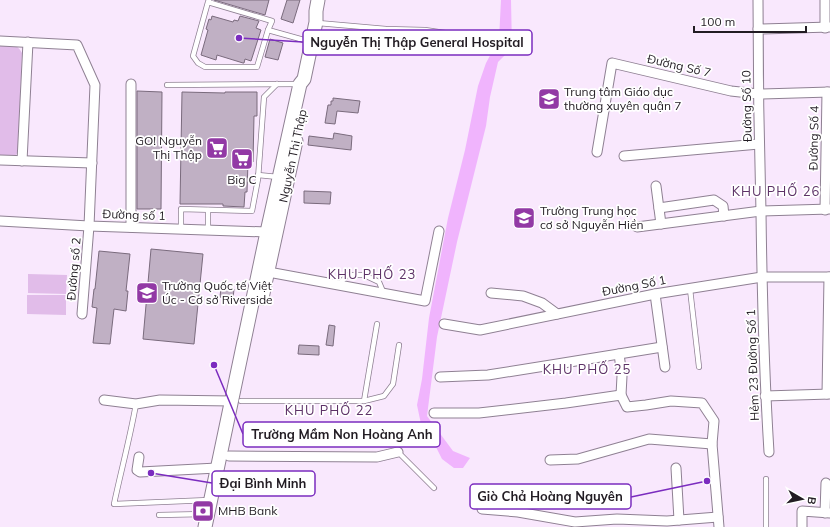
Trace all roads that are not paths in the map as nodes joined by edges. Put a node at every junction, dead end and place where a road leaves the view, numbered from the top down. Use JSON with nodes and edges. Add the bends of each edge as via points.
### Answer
{"nodes":[{"id":1,"x":318,"y":0,"type":"edge"},
{"id":2,"x":326,"y":0,"type":"edge"},
{"id":3,"x":758,"y":0,"type":"edge"},
{"id":4,"x":826,"y":0,"type":"edge"},
{"id":5,"x":209,"y":1,"type":"edge"},
{"id":6,"x":316,"y":22,"type":"junction"},
{"id":7,"x":828,"y":28,"type":"edge"},
{"id":8,"x":758,"y":29,"type":"junction"},
{"id":9,"x":268,"y":30,"type":"junction"},
{"id":10,"x":472,"y":37,"type":"dead end"},
{"id":11,"x":0,"y":41,"type":"edge"},
{"id":12,"x":28,"y":42,"type":"junction"},
{"id":13,"x":312,"y":42,"type":"junction"},
{"id":14,"x":302,"y":82,"type":"junction"},
{"id":15,"x":131,"y":84,"type":"dead end"},
{"id":16,"x":277,"y":84,"type":"junction"},
{"id":17,"x":167,"y":85,"type":"dead end"},
{"id":18,"x":828,"y":92,"type":"edge"},
{"id":19,"x":758,"y":94,"type":"junction"},
{"id":20,"x":759,"y":144,"type":"junction"},
{"id":21,"x":597,"y":152,"type":"dead end"},
{"id":22,"x":828,"y":155,"type":"edge"},
{"id":23,"x":624,"y":156,"type":"dead end"},
{"id":24,"x":0,"y":160,"type":"edge"},
{"id":25,"x":22,"y":161,"type":"junction"},
{"id":26,"x":92,"y":163,"type":"junction"},
{"id":27,"x":258,"y":175,"type":"junction"},
{"id":28,"x":279,"y":177,"type":"junction"},
{"id":29,"x":656,"y":186,"type":"dead end"},
{"id":30,"x":659,"y":208,"type":"junction"},
{"id":31,"x":828,"y":209,"type":"edge"},
{"id":32,"x":208,"y":210,"type":"junction"},
{"id":33,"x":761,"y":211,"type":"junction"},
{"id":34,"x":724,"y":216,"type":"junction"},
{"id":35,"x":0,"y":221,"type":"edge"},
{"id":36,"x":661,"y":224,"type":"junction"},
{"id":37,"x":90,"y":226,"type":"junction"},
{"id":38,"x":131,"y":227,"type":"junction"},
{"id":39,"x":637,"y":227,"type":"dead end"},
{"id":40,"x":181,"y":229,"type":"junction"},
{"id":41,"x":208,"y":230,"type":"junction"},
{"id":42,"x":439,"y":231,"type":"dead end"},
{"id":43,"x":271,"y":233,"type":"junction"},
{"id":44,"x":264,"y":271,"type":"junction"},
{"id":45,"x":762,"y":277,"type":"junction"},
{"id":46,"x":829,"y":277,"type":"edge"},
{"id":47,"x":340,"y":285,"type":"junction"},
{"id":48,"x":690,"y":288,"type":"junction"},
{"id":49,"x":491,"y":293,"type":"dead end"},
{"id":50,"x":384,"y":294,"type":"junction"},
{"id":51,"x":655,"y":294,"type":"junction"},
{"id":52,"x":82,"y":314,"type":"dead end"},
{"id":53,"x":557,"y":314,"type":"junction"},
{"id":54,"x":377,"y":324,"type":"dead end"},
{"id":55,"x":444,"y":324,"type":"dead end"},
{"id":56,"x":399,"y":346,"type":"dead end"},
{"id":57,"x":662,"y":347,"type":"junction"},
{"id":58,"x":829,"y":352,"type":"edge"},
{"id":59,"x":619,"y":354,"type":"junction"},
{"id":60,"x":665,"y":367,"type":"dead end"},
{"id":61,"x":699,"y":367,"type":"dead end"},
{"id":62,"x":440,"y":377,"type":"dead end"},
{"id":63,"x":829,"y":394,"type":"edge"},
{"id":64,"x":621,"y":395,"type":"junction"},
{"id":65,"x":765,"y":396,"type":"junction"},
{"id":66,"x":104,"y":400,"type":"dead end"},
{"id":67,"x":236,"y":401,"type":"junction"},
{"id":68,"x":364,"y":401,"type":"junction"},
{"id":69,"x":136,"y":404,"type":"junction"},
{"id":70,"x":434,"y":413,"type":"dead end"},
{"id":71,"x":712,"y":444,"type":"junction"},
{"id":72,"x":398,"y":452,"type":"joint"},
{"id":73,"x":769,"y":452,"type":"dead end"},
{"id":74,"x":229,"y":456,"type":"junction"},
{"id":75,"x":139,"y":457,"type":"dead end"},
{"id":76,"x":550,"y":460,"type":"dead end"},
{"id":77,"x":217,"y":468,"type":"junction"},
{"id":78,"x":676,"y":468,"type":"dead end"},
{"id":79,"x":766,"y":479,"type":"dead end"},
{"id":80,"x":826,"y":483,"type":"dead end"},
{"id":81,"x":434,"y":488,"type":"dead end"},
{"id":82,"x":210,"y":500,"type":"junction"},
{"id":83,"x":482,"y":509,"type":"dead end"},
{"id":84,"x":828,"y":513,"type":"edge"},
{"id":85,"x":208,"y":514,"type":"junction"},
{"id":86,"x":158,"y":515,"type":"dead end"},
{"id":87,"x":718,"y":517,"type":"junction"},
{"id":88,"x":679,"y":520,"type":"junction"},
{"id":89,"x":205,"y":527,"type":"edge"},
{"id":90,"x":214,"y":527,"type":"edge"},
{"id":91,"x":719,"y":527,"type":"edge"},
{"id":92,"x":766,"y":527,"type":"edge"},
{"id":93,"x":802,"y":527,"type":"edge"}],
"edges":[{"from":1,"to":6,"type":"main road","name":"Nguyễn Thị Thập"},
{"from":2,"to":6,"type":"main road","name":"Nguyễn Thị Thập","via":[[323,12]]},
{"from":3,"to":8,"type":"street","name":"Đường Số 10"},
{"from":4,"to":7,"type":"street"},
{"from":5,"to":9,"type":"lane","via":[[272,21]]},
{"from":5,"to":9,"type":"lane","via":[[193,56],[205,67],[257,67]]},
{"from":6,"to":10,"type":"lane","via":[[425,30]]},
{"from":6,"to":13,"type":"main road","name":"Nguyễn Thị Thập"},
{"from":7,"to":8,"type":"street"},
{"from":8,"to":19,"type":"street","name":"Đường Số 10"},
{"from":9,"to":13,"type":"lane"},
{"from":11,"to":12,"type":"street"},
{"from":12,"to":25,"type":"street"},
{"from":12,"to":26,"type":"street","name":"Đường số 2","via":[[77,45],[95,85]]},
{"from":13,"to":14,"type":"main road","name":"Nguyễn Thị Thập"},
{"from":14,"to":16,"type":"lane"},
{"from":14,"to":28,"type":"main road","name":"Nguyễn Thị Thập"},
{"from":14,"to":43,"type":"main road","name":"Nguyễn Thị Thập","via":[[308,86]]},
{"from":15,"to":38,"type":"street"},
{"from":16,"to":17,"type":"lane"},
{"from":16,"to":27,"type":"lane","via":[[264,97]]},
{"from":18,"to":19,"type":"street","name":"Đường Số 7"},
{"from":18,"to":22,"type":"street","name":"Đường Số 4"},
{"from":19,"to":20,"type":"street","name":"Đường Số 10"},
{"from":19,"to":21,"type":"street","name":"Đường Số 7","via":[[612,63]]},
{"from":20,"to":23,"type":"street"},
{"from":20,"to":33,"type":"street","name":"Đường Số 10"},
{"from":22,"to":31,"type":"street","name":"Đường Số 4"},
{"from":24,"to":25,"type":"street"},
{"from":25,"to":26,"type":"street"},
{"from":26,"to":37,"type":"street","name":"Đường số 2"},
{"from":27,"to":28,"type":"lane"},
{"from":27,"to":32,"type":"lane","via":[[252,211]]},
{"from":28,"to":43,"type":"main road","name":"Nguyễn Thị Thập"},
{"from":29,"to":30,"type":"street"},
{"from":30,"to":34,"type":"street","via":[[714,200],[723,206]]},
{"from":30,"to":36,"type":"street"},
{"from":31,"to":33,"type":"street"},
{"from":32,"to":40,"type":"lane","via":[[181,209]]},
{"from":32,"to":41,"type":"lane"},
{"from":33,"to":34,"type":"street"},
{"from":33,"to":45,"type":"street"},
{"from":34,"to":36,"type":"street"},
{"from":35,"to":37,"type":"street","name":"Đường số 1"},
{"from":36,"to":39,"type":"street"},
{"from":37,"to":38,"type":"street","name":"Đường số 1"},
{"from":37,"to":52,"type":"street","name":"Đường số 2"},
{"from":38,"to":40,"type":"street","name":"Đường số 1"},
{"from":40,"to":41,"type":"street","name":"Đường số 1"},
{"from":41,"to":43,"type":"street","name":"Đường số 1"},
{"from":42,"to":50,"type":"street","via":[[425,301]]},
{"from":43,"to":44,"type":"main road","name":"Nguyễn Thị Thập"},
{"from":44,"to":47,"type":"street"},
{"from":44,"to":67,"type":"main road","name":"Nguyễn Thị Thập"},
{"from":45,"to":46,"type":"street","name":"Đường Số 1"},
{"from":45,"to":48,"type":"street","name":"Đường Số 1"},
{"from":45,"to":65,"type":"street","name":"Hẻm 23 Đường Số 1"},
{"from":46,"to":58,"type":"street"},
{"from":47,"to":50,"type":"street"},
{"from":47,"to":50,"type":"lane","via":[[347,275],[364,275],[379,282]]},
{"from":48,"to":51,"type":"street","name":"Đường Số 1"},
{"from":48,"to":61,"type":"lane"},
{"from":49,"to":53,"type":"street","via":[[523,296],[542,303]]},
{"from":51,"to":53,"type":"street","name":"Đường Số 1"},
{"from":51,"to":57,"type":"street"},
{"from":53,"to":55,"type":"street","name":"Đường Số 1","via":[[480,330]]},
{"from":54,"to":68,"type":"lane"},
{"from":56,"to":68,"type":"lane","via":[[393,384],[384,396]]},
{"from":57,"to":59,"type":"street"},
{"from":57,"to":60,"type":"street"},
{"from":58,"to":63,"type":"street"},
{"from":59,"to":62,"type":"street","via":[[488,375]]},
{"from":59,"to":64,"type":"street"},
{"from":63,"to":65,"type":"street"},
{"from":64,"to":70,"type":"street","via":[[479,413]]},
{"from":64,"to":71,"type":"street","via":[[627,407],[671,401],[702,403],[714,421]]},
{"from":65,"to":73,"type":"street","name":"Hẻm 23 Đường Số 1"},
{"from":66,"to":69,"type":"street"},
{"from":67,"to":68,"type":"lane"},
{"from":67,"to":69,"type":"street","via":[[160,400]]},
{"from":67,"to":74,"type":"main road","name":"Nguyễn Thị Thập"},
{"from":67,"to":77,"type":"main road","name":"Nguyễn Thị Thập"},
{"from":69,"to":82,"type":"lane","via":[[114,504]]},
{"from":71,"to":76,"type":"street","via":[[650,439],[578,459]]},
{"from":71,"to":87,"type":"street"},
{"from":72,"to":74,"type":"street","via":[[377,457]]},
{"from":72,"to":81,"type":"lane"},
{"from":74,"to":90,"type":"main road","name":"Nguyễn Thị Thập"},
{"from":75,"to":77,"type":"street","via":[[137,470],[140,472]]},
{"from":77,"to":82,"type":"main road","name":"Nguyễn Thị Thập"},
{"from":78,"to":88,"type":"street"},
{"from":79,"to":92,"type":"lane"},
{"from":80,"to":84,"type":"street"},
{"from":82,"to":85,"type":"main road","name":"Nguyễn Thị Thập"},
{"from":83,"to":88,"type":"street","via":[[518,512],[575,522],[617,519]]},
{"from":84,"to":93,"type":"street","via":[[802,512]]},
{"from":85,"to":86,"type":"lane"},
{"from":85,"to":89,"type":"main road","name":"Nguyễn Thị Thập"},
{"from":87,"to":88,"type":"street"},
{"from":87,"to":91,"type":"street"}]}
